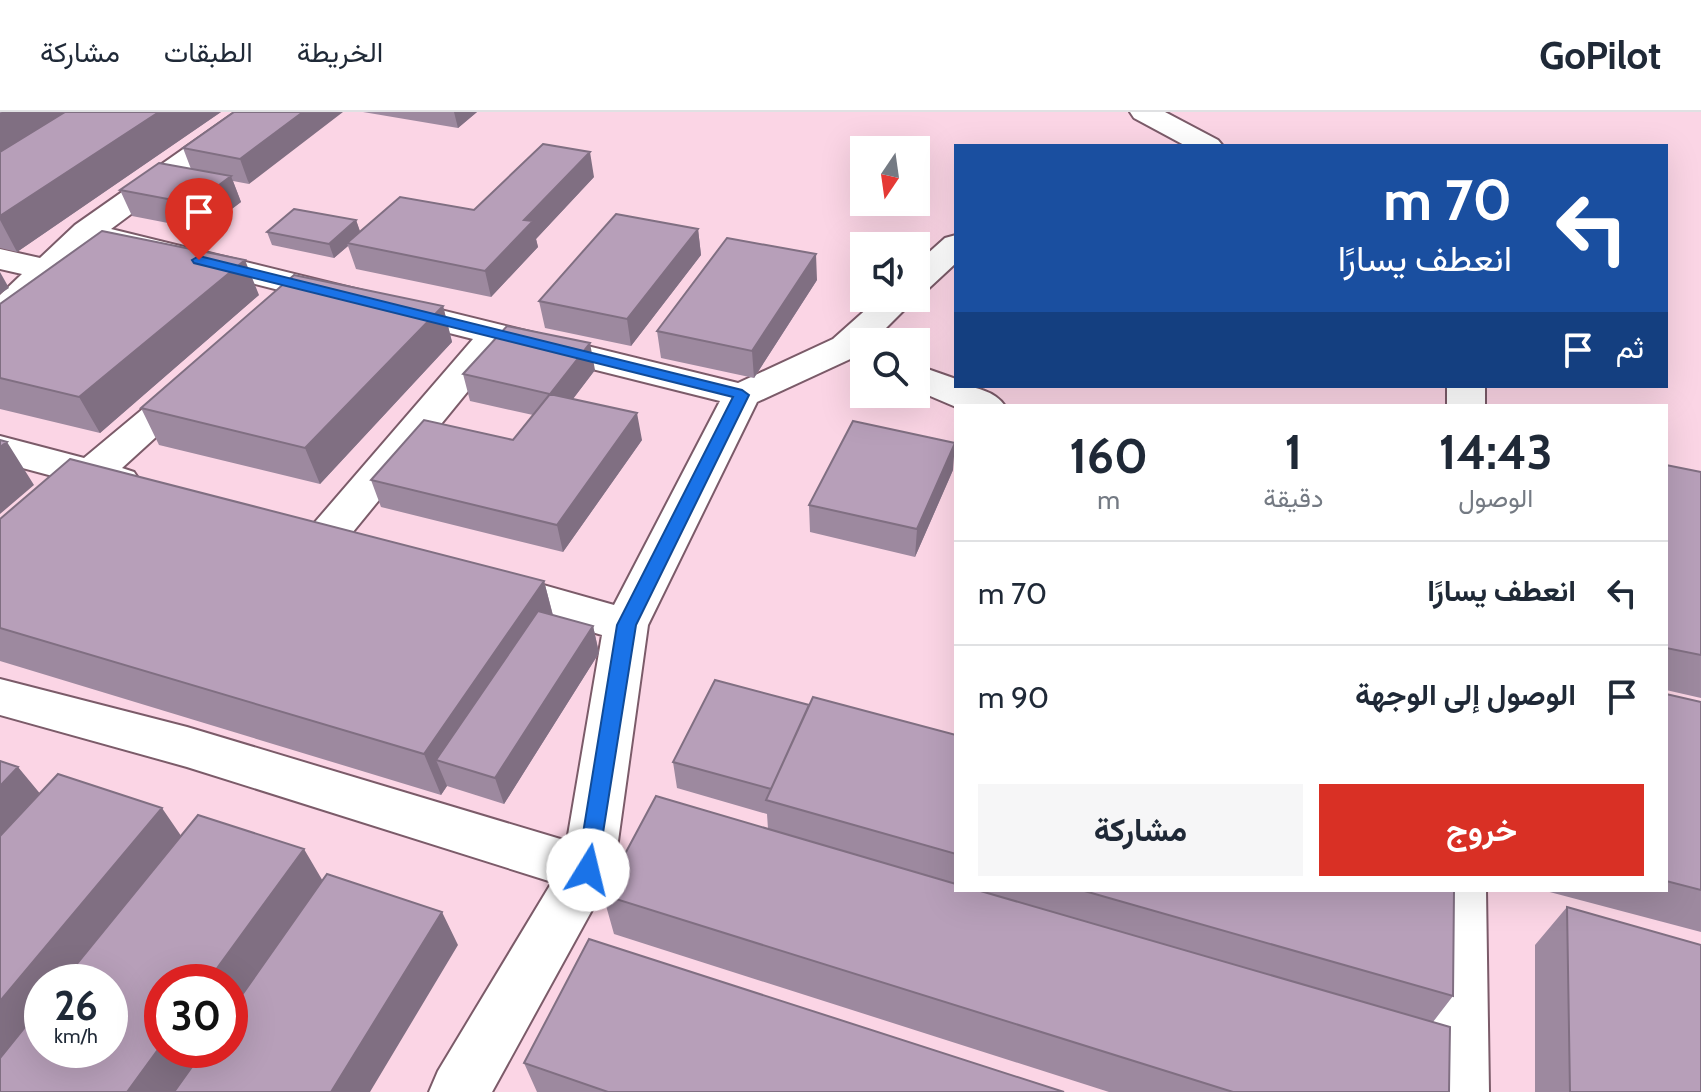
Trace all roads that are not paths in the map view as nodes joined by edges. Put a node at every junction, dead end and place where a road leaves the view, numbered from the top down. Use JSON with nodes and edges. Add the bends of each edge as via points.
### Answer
{"nodes":[{"id":1,"x":254,"y":112,"type":"edge"},
{"id":2,"x":1144,"y":112,"type":"edge"},
{"id":3,"x":1176,"y":130,"type":"junction"},
{"id":4,"x":1144,"y":144,"type":"edge"},
{"id":5,"x":1204,"y":144,"type":"edge"},
{"id":6,"x":86,"y":232,"type":"junction"},
{"id":7,"x":954,"y":247,"type":"edge"},
{"id":8,"x":0,"y":259,"type":"edge"},
{"id":9,"x":930,"y":269,"type":"edge"},
{"id":10,"x":48,"y":270,"type":"junction"},
{"id":11,"x":312,"y":288,"type":"junction"},
{"id":12,"x":887,"y":312,"type":"edge"},
{"id":13,"x":0,"y":314,"type":"edge"},
{"id":14,"x":277,"y":317,"type":"edge"},
{"id":15,"x":874,"y":328,"type":"edge"},
{"id":16,"x":496,"y":334,"type":"junction"},
{"id":17,"x":850,"y":352,"type":"edge"},
{"id":18,"x":218,"y":365,"type":"edge"},
{"id":19,"x":930,"y":382,"type":"edge"},
{"id":20,"x":742,"y":395,"type":"junction"},
{"id":21,"x":981,"y":404,"type":"edge"},
{"id":22,"x":0,"y":449,"type":"edge"},
{"id":23,"x":89,"y":472,"type":"junction"},
{"id":24,"x":163,"y":493,"type":"edge"},
{"id":25,"x":0,"y":551,"type":"edge"},
{"id":26,"x":369,"y":552,"type":"edge"},
{"id":27,"x":460,"y":578,"type":"edge"},
{"id":28,"x":626,"y":625,"type":"junction"},
{"id":29,"x":0,"y":697,"type":"edge"},
{"id":30,"x":588,"y":870,"type":"junction"},
{"id":31,"x":1459,"y":892,"type":"edge"},
{"id":32,"x":459,"y":1092,"type":"edge"},
{"id":33,"x":1459,"y":1092,"type":"edge"}],
"edges":[{"from":1,"to":6,"type":"street"},
{"from":2,"to":3,"type":"street"},
{"from":3,"to":4,"type":"street"},
{"from":3,"to":5,"type":"street"},
{"from":6,"to":10,"type":"street"},
{"from":6,"to":11,"type":"street"},
{"from":7,"to":9,"type":"street"},
{"from":8,"to":10,"type":"street"},
{"from":10,"to":13,"type":"street"},
{"from":11,"to":14,"type":"street"},
{"from":11,"to":16,"type":"street"},
{"from":12,"to":15,"type":"street"},
{"from":16,"to":20,"type":"street"},
{"from":16,"to":26,"type":"street","via":[[309,535]]},
{"from":17,"to":20,"type":"street"},
{"from":18,"to":23,"type":"street"},
{"from":19,"to":21,"type":"street"},
{"from":20,"to":28,"type":"street"},
{"from":22,"to":23,"type":"street"},
{"from":23,"to":24,"type":"street"},
{"from":23,"to":25,"type":"street"},
{"from":27,"to":28,"type":"street"},
{"from":28,"to":30,"type":"street"},
{"from":29,"to":30,"type":"street","via":[[187,747]]},
{"from":30,"to":32,"type":"street"},
{"from":31,"to":33,"type":"street"}]}
